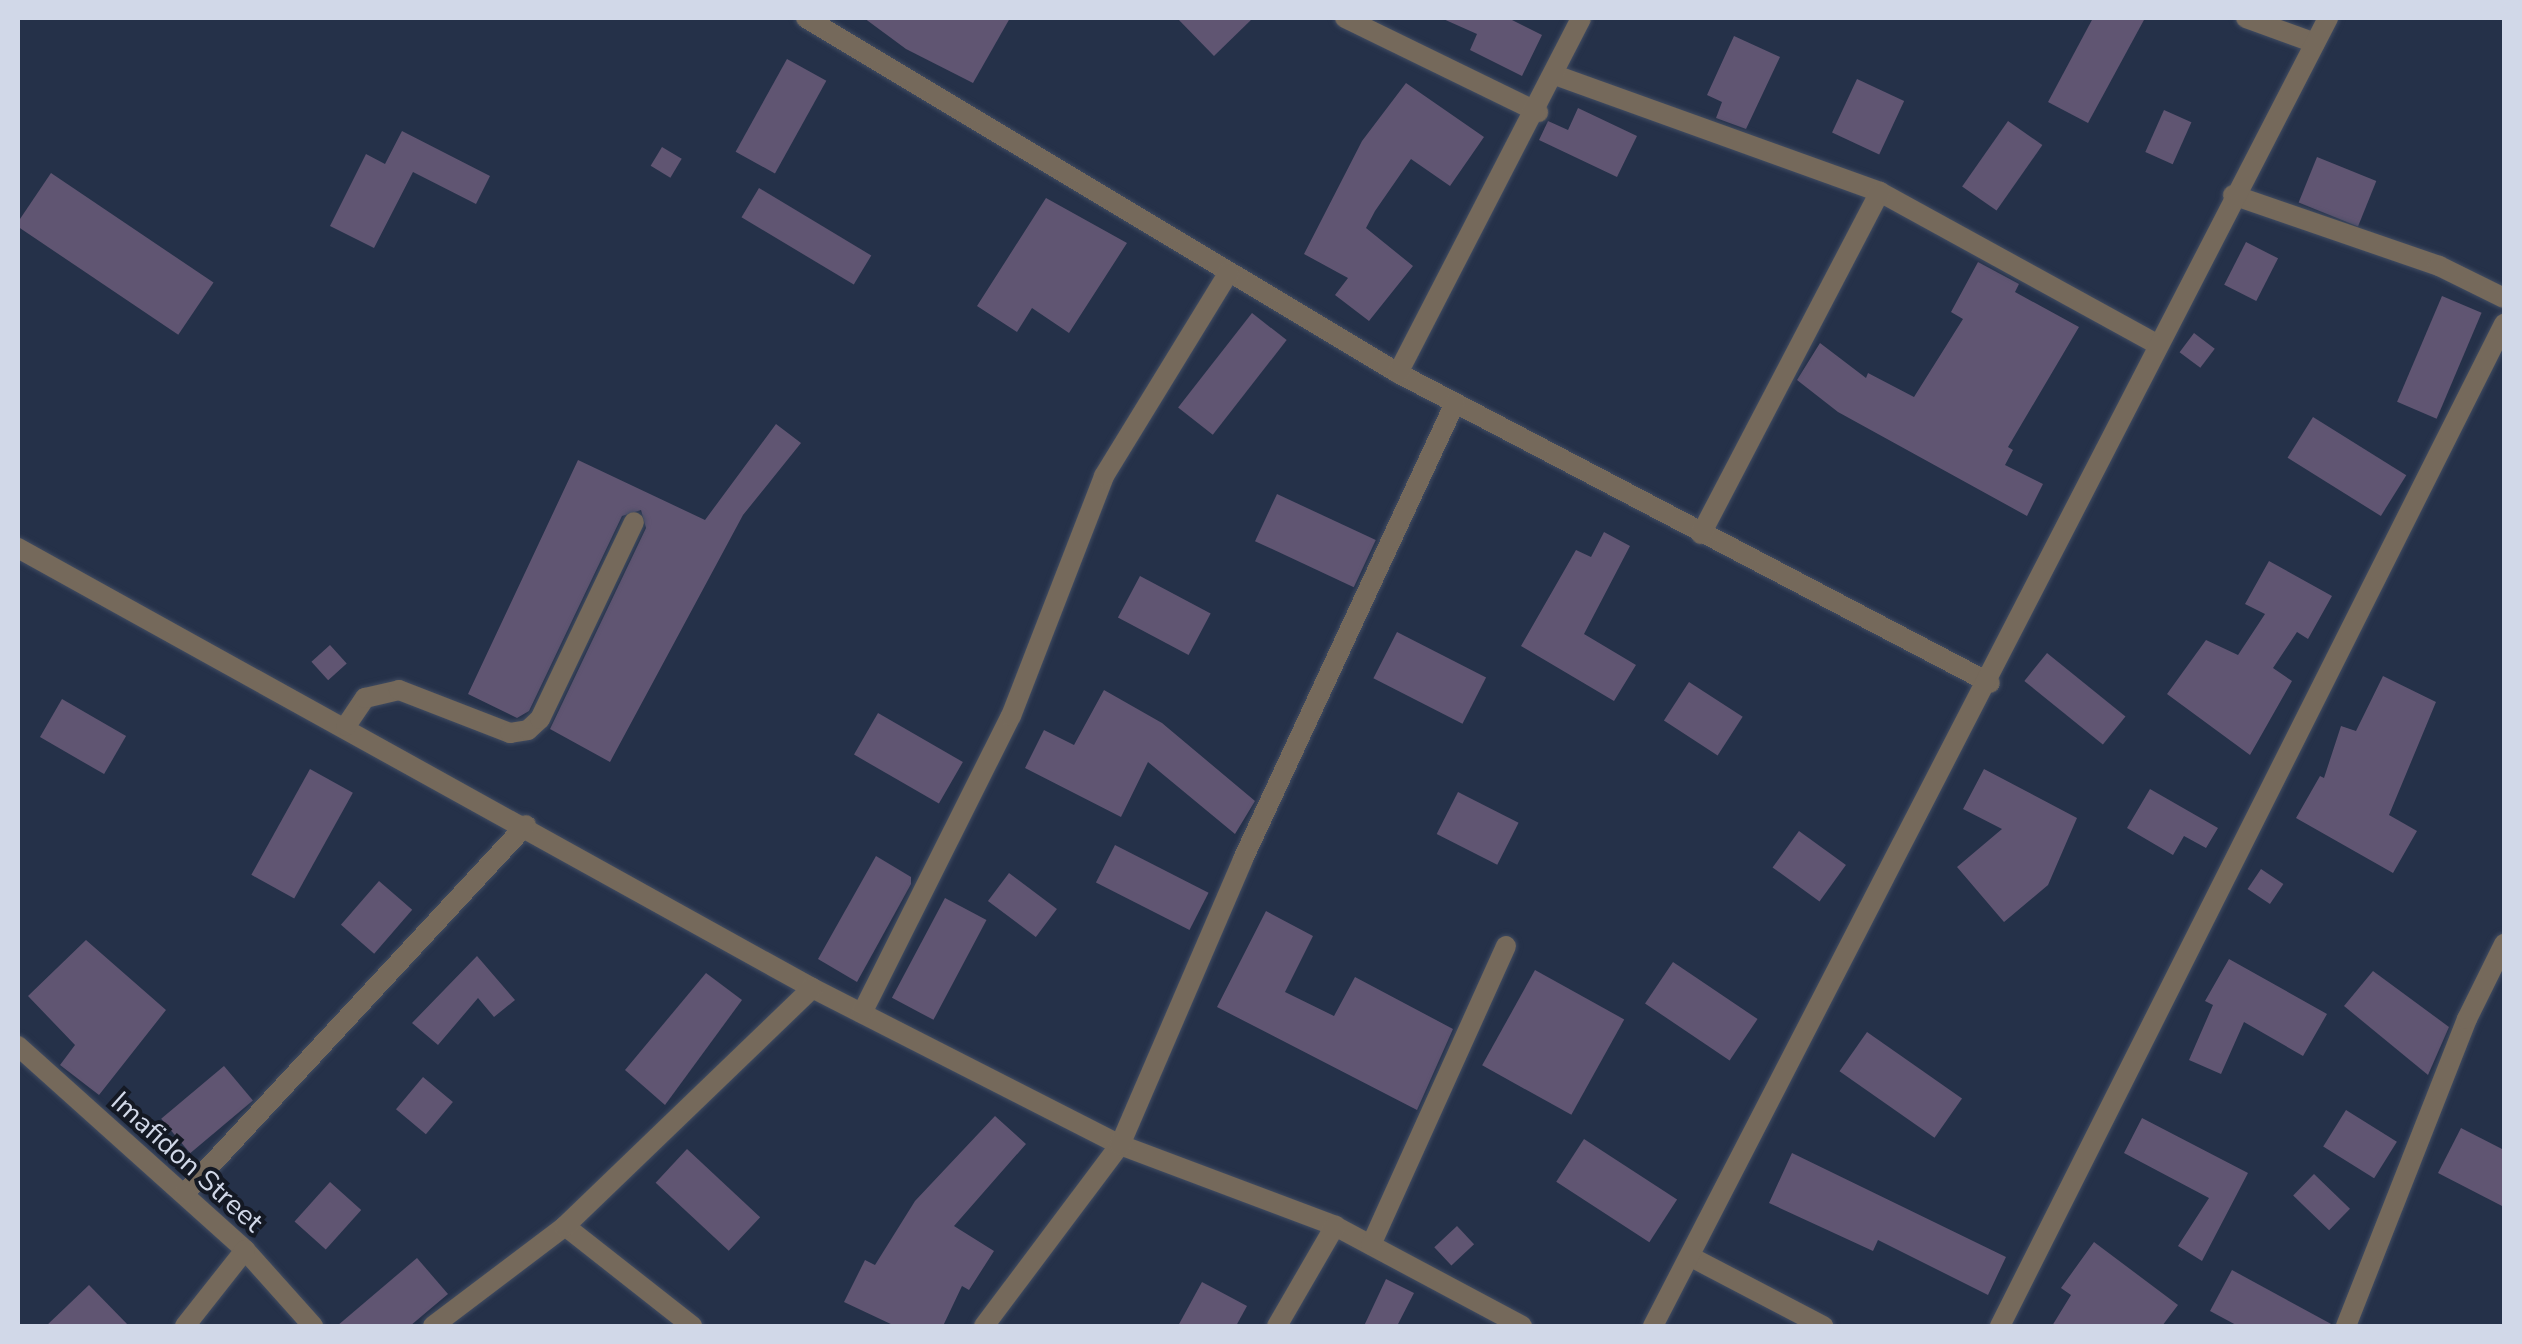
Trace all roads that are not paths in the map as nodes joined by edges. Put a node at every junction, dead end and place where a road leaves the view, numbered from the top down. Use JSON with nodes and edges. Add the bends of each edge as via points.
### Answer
{"nodes":[{"id":1,"x":806,"y":18,"type":"edge"},
{"id":2,"x":1345,"y":18,"type":"edge"},
{"id":3,"x":1582,"y":18,"type":"edge"},
{"id":4,"x":2246,"y":18,"type":"edge"},
{"id":5,"x":2328,"y":18,"type":"edge"},
{"id":6,"x":2315,"y":43,"type":"junction"},
{"id":7,"x":1555,"y":75,"type":"junction"},
{"id":8,"x":1538,"y":112,"type":"junction"},
{"id":9,"x":1880,"y":192,"type":"junction"},
{"id":10,"x":2234,"y":196,"type":"junction"},
{"id":11,"x":1229,"y":272,"type":"junction"},
{"id":12,"x":2504,"y":298,"type":"edge"},
{"id":13,"x":2504,"y":324,"type":"edge"},
{"id":14,"x":2157,"y":344,"type":"junction"},
{"id":15,"x":1398,"y":373,"type":"junction"},
{"id":16,"x":1455,"y":403,"type":"junction"},
{"id":17,"x":634,"y":522,"type":"dead end"},
{"id":18,"x":1701,"y":534,"type":"junction"},
{"id":19,"x":18,"y":548,"type":"edge"},
{"id":20,"x":1990,"y":683,"type":"junction"},
{"id":21,"x":346,"y":726,"type":"junction"},
{"id":22,"x":526,"y":824,"type":"junction"},
{"id":23,"x":2504,"y":944,"type":"edge"},
{"id":24,"x":1506,"y":946,"type":"dead end"},
{"id":25,"x":812,"y":988,"type":"junction"},
{"id":26,"x":862,"y":1014,"type":"junction"},
{"id":27,"x":18,"y":1046,"type":"edge"},
{"id":28,"x":1120,"y":1145,"type":"junction"},
{"id":29,"x":184,"y":1194,"type":"junction"},
{"id":30,"x":565,"y":1226,"type":"junction"},
{"id":31,"x":1335,"y":1226,"type":"junction"},
{"id":32,"x":1371,"y":1245,"type":"junction"},
{"id":33,"x":245,"y":1250,"type":"junction"},
{"id":34,"x":1692,"y":1258,"type":"junction"},
{"id":35,"x":186,"y":1326,"type":"edge"},
{"id":36,"x":312,"y":1326,"type":"edge"},
{"id":37,"x":433,"y":1326,"type":"edge"},
{"id":38,"x":692,"y":1326,"type":"edge"},
{"id":39,"x":984,"y":1326,"type":"edge"},
{"id":40,"x":1277,"y":1326,"type":"edge"},
{"id":41,"x":1522,"y":1326,"type":"edge"},
{"id":42,"x":1653,"y":1326,"type":"edge"},
{"id":43,"x":1823,"y":1326,"type":"edge"},
{"id":44,"x":2000,"y":1326,"type":"edge"},
{"id":45,"x":2346,"y":1326,"type":"edge"}],
"edges":[{"from":1,"to":11,"type":"street"},
{"from":2,"to":8,"type":"street"},
{"from":3,"to":7,"type":"street"},
{"from":4,"to":6,"type":"street"},
{"from":5,"to":6,"type":"street"},
{"from":6,"to":10,"type":"street"},
{"from":7,"to":8,"type":"street"},
{"from":7,"to":9,"type":"street"},
{"from":8,"to":15,"type":"street"},
{"from":9,"to":14,"type":"street"},
{"from":9,"to":18,"type":"street","via":[[1866,207]]},
{"from":10,"to":12,"type":"street","via":[[2439,266]]},
{"from":10,"to":14,"type":"street"},
{"from":11,"to":15,"type":"street"},
{"from":11,"to":26,"type":"street","via":[[1104,476],[1011,716]]},
{"from":13,"to":44,"type":"street"},
{"from":14,"to":20,"type":"street"},
{"from":15,"to":16,"type":"street"},
{"from":16,"to":18,"type":"street"},
{"from":16,"to":28,"type":"street","via":[[1243,859]]},
{"from":17,"to":21,"type":"street","via":[[540,719],[528,730],[510,732],[399,690],[365,698]]},
{"from":18,"to":20,"type":"street"},
{"from":19,"to":21,"type":"street"},
{"from":20,"to":34,"type":"street"},
{"from":21,"to":22,"type":"street"},
{"from":22,"to":25,"type":"street"},
{"from":22,"to":29,"type":"street"},
{"from":23,"to":45,"type":"street","via":[[2467,1018]]},
{"from":24,"to":32,"type":"street"},
{"from":25,"to":26,"type":"street"},
{"from":25,"to":30,"type":"street"},
{"from":26,"to":28,"type":"street"},
{"from":27,"to":29,"type":"street","name":"Imafidon Street"},
{"from":28,"to":31,"type":"street"},
{"from":28,"to":39,"type":"street"},
{"from":29,"to":33,"type":"street","name":"Imafidon Street"},
{"from":30,"to":37,"type":"street"},
{"from":30,"to":38,"type":"street"},
{"from":31,"to":32,"type":"street"},
{"from":31,"to":40,"type":"street"},
{"from":32,"to":41,"type":"street"},
{"from":33,"to":35,"type":"street"},
{"from":33,"to":36,"type":"street","name":"Imafidon Street"},
{"from":34,"to":42,"type":"street"},
{"from":34,"to":43,"type":"street"}]}
